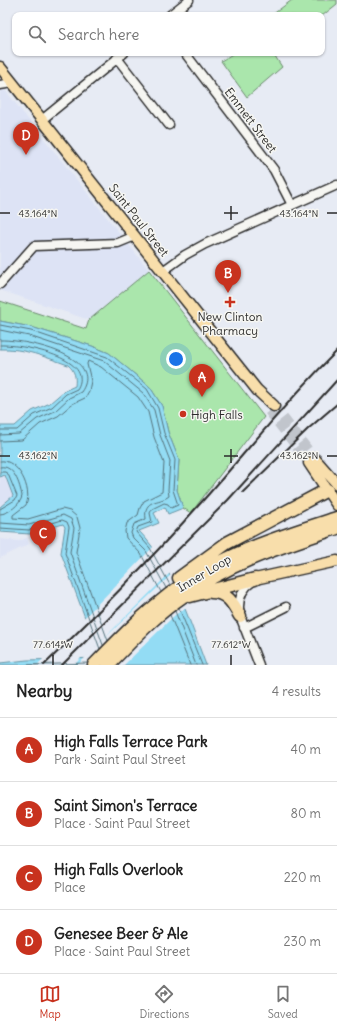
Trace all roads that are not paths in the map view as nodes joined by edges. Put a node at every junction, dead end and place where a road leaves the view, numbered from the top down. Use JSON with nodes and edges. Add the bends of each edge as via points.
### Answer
{"nodes":[{"id":1,"x":189,"y":0,"type":"edge"},
{"id":2,"x":174,"y":12,"type":"edge"},
{"id":3,"x":120,"y":56,"type":"edge"},
{"id":4,"x":187,"y":56,"type":"edge"},
{"id":5,"x":0,"y":67,"type":"edge"},
{"id":6,"x":13,"y":83,"type":"junction"},
{"id":7,"x":0,"y":85,"type":"edge"},
{"id":8,"x":43,"y":119,"type":"junction"},
{"id":9,"x":169,"y":125,"type":"dead end"},
{"id":10,"x":337,"y":185,"type":"edge"},
{"id":11,"x":292,"y":205,"type":"junction"},
{"id":12,"x":135,"y":236,"type":"junction"},
{"id":13,"x":163,"y":271,"type":"junction"},
{"id":14,"x":0,"y":284,"type":"edge"},
{"id":15,"x":272,"y":409,"type":"tunnel mouth"},
{"id":16,"x":312,"y":461,"type":"tunnel mouth"},
{"id":17,"x":334,"y":486,"type":"edge"},
{"id":18,"x":337,"y":504,"type":"edge"},
{"id":19,"x":337,"y":518,"type":"edge"},
{"id":20,"x":337,"y":528,"type":"edge"},
{"id":21,"x":337,"y":561,"type":"edge"},
{"id":22,"x":255,"y":579,"type":"junction"},
{"id":23,"x":180,"y":591,"type":"junction"},
{"id":24,"x":200,"y":593,"type":"junction"},
{"id":25,"x":286,"y":607,"type":"dead end"},
{"id":26,"x":240,"y":616,"type":"junction"},
{"id":27,"x":244,"y":628,"type":"junction"},
{"id":28,"x":94,"y":665,"type":"edge"},
{"id":29,"x":108,"y":665,"type":"edge"},
{"id":30,"x":259,"y":665,"type":"edge"}],
"edges":[{"from":1,"to":2,"type":"street"},
{"from":3,"to":8,"type":"street"},
{"from":3,"to":9,"type":"street"},
{"from":4,"to":11,"type":"street","name":"Emmett Street","via":[[274,170]]},
{"from":5,"to":6,"type":"main road","name":"Saint Paul Street"},
{"from":6,"to":7,"type":"street"},
{"from":6,"to":8,"type":"main road","name":"Saint Paul Street"},
{"from":8,"to":12,"type":"main road","name":"Saint Paul Street"},
{"from":10,"to":11,"type":"street"},
{"from":11,"to":13,"type":"street","via":[[198,248]]},
{"from":12,"to":13,"type":"main road","name":"Saint Paul Street"},
{"from":12,"to":14,"type":"street","via":[[118,243],[34,246]]},
{"from":13,"to":15,"type":"main road","name":"Saint Paul Street"},
{"from":16,"to":17,"type":"main road"},
{"from":17,"to":18,"type":"main road"},
{"from":17,"to":23,"type":"highway","via":[[227,543]]},
{"from":19,"to":23,"type":"highway","name":"Inner Loop","via":[[243,552],[206,569]]},
{"from":20,"to":23,"type":"highway","name":"Inner Loop","via":[[235,565]]},
{"from":21,"to":22,"type":"main road"},
{"from":22,"to":24,"type":"highway"},
{"from":22,"to":26,"type":"street","via":[[241,595],[238,603]]},
{"from":23,"to":24,"type":"highway"},
{"from":23,"to":28,"type":"highway","via":[[155,601]]},
{"from":23,"to":29,"type":"highway","name":"Inner Loop"},
{"from":24,"to":26,"type":"highway","via":[[225,594]]},
{"from":25,"to":27,"type":"street"},
{"from":26,"to":27,"type":"street"},
{"from":27,"to":30,"type":"street"}]}
